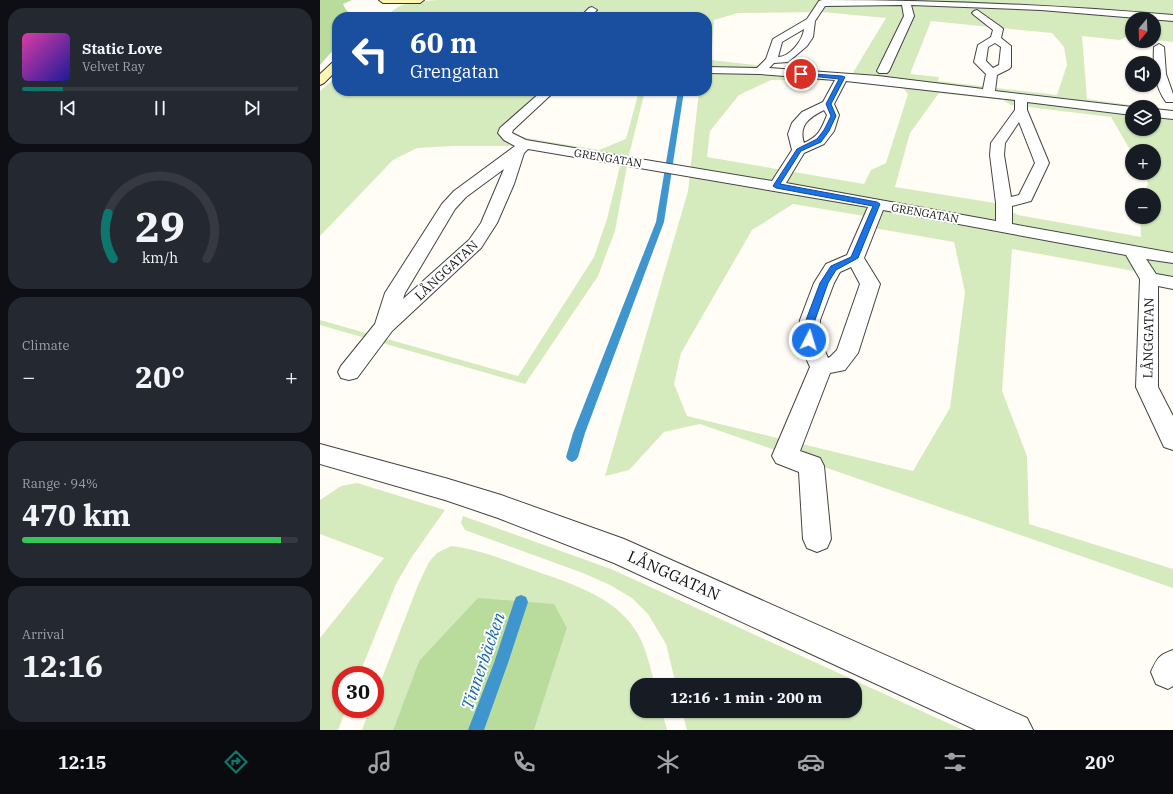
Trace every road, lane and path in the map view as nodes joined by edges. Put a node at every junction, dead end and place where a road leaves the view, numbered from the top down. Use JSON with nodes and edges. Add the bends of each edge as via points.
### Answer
{"nodes":[{"id":1,"x":420,"y":0,"type":"edge"},
{"id":2,"x":902,"y":1,"type":"edge"},
{"id":3,"x":383,"y":2,"type":"edge"},
{"id":4,"x":977,"y":13,"type":"dead end"},
{"id":5,"x":1173,"y":18,"type":"edge"},
{"id":6,"x":810,"y":21,"type":"junction"},
{"id":7,"x":996,"y":39,"type":"junction"},
{"id":8,"x":1157,"y":48,"type":"edge"},
{"id":9,"x":1161,"y":48,"type":"edge"},
{"id":10,"x":1168,"y":56,"type":"dead end"},
{"id":11,"x":771,"y":60,"type":"junction"},
{"id":12,"x":332,"y":69,"type":"edge"},
{"id":13,"x":712,"y":70,"type":"edge"},
{"id":14,"x":760,"y":71,"type":"junction"},
{"id":15,"x":883,"y":71,"type":"dead end"},
{"id":16,"x":992,"y":73,"type":"junction"},
{"id":17,"x":842,"y":77,"type":"junction"},
{"id":18,"x":320,"y":81,"type":"edge"},
{"id":19,"x":988,"y":93,"type":"junction"},
{"id":20,"x":543,"y":96,"type":"edge"},
{"id":21,"x":1172,"y":101,"type":"edge"},
{"id":22,"x":828,"y":104,"type":"junction"},
{"id":23,"x":1021,"y":104,"type":"junction"},
{"id":24,"x":1125,"y":111,"type":"edge"},
{"id":25,"x":1161,"y":113,"type":"edge"},
{"id":26,"x":1173,"y":114,"type":"edge"},
{"id":27,"x":521,"y":148,"type":"junction"},
{"id":28,"x":799,"y":150,"type":"junction"},
{"id":29,"x":476,"y":182,"type":"junction"},
{"id":30,"x":506,"y":184,"type":"junction"},
{"id":31,"x":776,"y":186,"type":"junction"},
{"id":32,"x":1004,"y":203,"type":"junction"},
{"id":33,"x":877,"y":204,"type":"junction"},
{"id":34,"x":1004,"y":226,"type":"junction"},
{"id":35,"x":1133,"y":251,"type":"junction"},
{"id":36,"x":855,"y":258,"type":"junction"},
{"id":37,"x":1173,"y":258,"type":"edge"},
{"id":38,"x":1149,"y":279,"type":"junction"},
{"id":39,"x":1173,"y":282,"type":"edge"},
{"id":40,"x":385,"y":326,"type":"junction"},
{"id":41,"x":821,"y":367,"type":"junction"},
{"id":42,"x":349,"y":372,"type":"dead end"},
{"id":43,"x":1173,"y":440,"type":"edge"},
{"id":44,"x":320,"y":454,"type":"edge"},
{"id":45,"x":817,"y":539,"type":"dead end"},
{"id":46,"x":1015,"y":730,"type":"edge"}],
"edges":[{"from":1,"to":3,"type":"main road"},
{"from":2,"to":5,"type":"street","via":[[1017,5]]},
{"from":2,"to":6,"type":"street","via":[[822,3]]},
{"from":2,"to":15,"type":"street","via":[[907,6],[909,16]]},
{"from":4,"to":7,"type":"street","via":[[998,29]]},
{"from":6,"to":11,"type":"street","via":[[777,41]]},
{"from":6,"to":11,"type":"street","via":[[808,38],[803,44],[784,60]]},
{"from":7,"to":16,"type":"street","via":[[1006,46],[1005,67]]},
{"from":7,"to":16,"type":"street","via":[[983,45],[980,62]]},
{"from":8,"to":21,"type":"street","via":[[1162,83]]},
{"from":9,"to":10,"type":"street"},
{"from":11,"to":14,"type":"street"},
{"from":12,"to":18,"type":"main road"},
{"from":13,"to":14,"type":"street"},
{"from":14,"to":17,"type":"street"},
{"from":16,"to":19,"type":"street"},
{"from":17,"to":19,"type":"street"},
{"from":17,"to":22,"type":"street"},
{"from":19,"to":23,"type":"street"},
{"from":20,"to":27,"type":"street","name":"GRENGATAN","via":[[507,128],[507,136],[518,142]]},
{"from":22,"to":28,"type":"street","via":[[808,113],[799,123],[795,134]]},
{"from":22,"to":28,"type":"street","via":[[834,116],[826,131],[819,141]]},
{"from":23,"to":24,"type":"street"},
{"from":23,"to":32,"type":"street","via":[[998,143],[997,155]]},
{"from":23,"to":32,"type":"street","via":[[1042,163],[1025,198]]},
{"from":25,"to":26,"type":"street"},
{"from":27,"to":29,"type":"street","name":"LÅNGGATAN"},
{"from":27,"to":30,"type":"street","name":"LÅNGGATAN"},
{"from":27,"to":31,"type":"street","name":"GRENGATAN","via":[[679,169]]},
{"from":28,"to":31,"type":"street"},
{"from":29,"to":30,"type":"street","via":[[491,180]]},
{"from":29,"to":40,"type":"street","name":"LÅNGGATAN","via":[[448,207],[424,244],[395,292]]},
{"from":30,"to":40,"type":"street","name":"LÅNGGATAN","via":[[489,223],[476,244]]},
{"from":31,"to":33,"type":"street","name":"GRENGATAN"},
{"from":32,"to":34,"type":"street"},
{"from":33,"to":34,"type":"street","name":"GRENGATAN"},
{"from":33,"to":36,"type":"street"},
{"from":34,"to":35,"type":"street","name":"GRENGATAN"},
{"from":35,"to":37,"type":"street","name":"GRENGATAN"},
{"from":35,"to":38,"type":"street","name":"LÅNGGATAN"},
{"from":36,"to":41,"type":"street","via":[[833,268],[824,283],[810,320],[809,340]]},
{"from":36,"to":41,"type":"street","via":[[870,284],[847,353],[837,364]]},
{"from":38,"to":39,"type":"street","name":"LÅNGGATAN"},
{"from":38,"to":43,"type":"street","name":"LÅNGGATAN","via":[[1147,387]]},
{"from":40,"to":42,"type":"street","name":"LÅNGGATAN"},
{"from":41,"to":45,"type":"street","via":[[785,456],[811,466]]},
{"from":44,"to":46,"type":"street","name":"LÅNGGATAN","via":[[501,507],[624,553]]}]}
